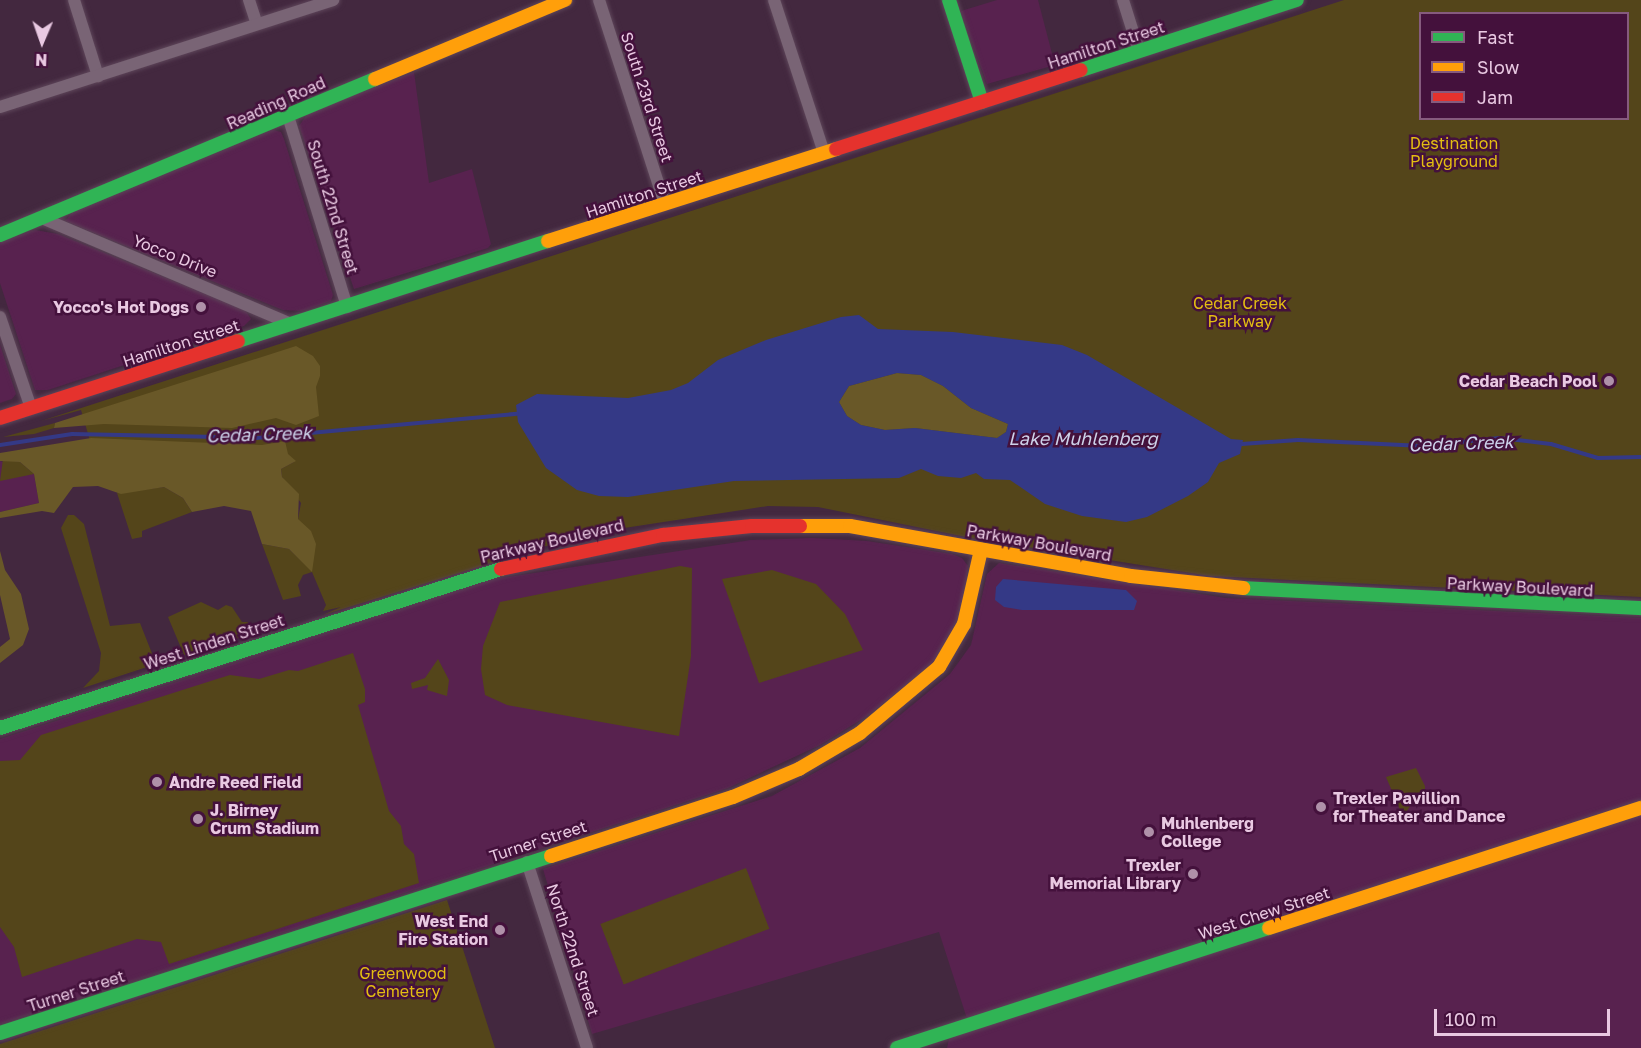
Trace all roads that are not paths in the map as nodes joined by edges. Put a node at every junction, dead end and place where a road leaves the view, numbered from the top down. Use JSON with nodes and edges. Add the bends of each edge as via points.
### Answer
{"nodes":[{"id":1,"x":74,"y":0,"type":"edge"},
{"id":2,"x":249,"y":0,"type":"edge"},
{"id":3,"x":333,"y":0,"type":"edge"},
{"id":4,"x":565,"y":0,"type":"edge"},
{"id":5,"x":599,"y":0,"type":"edge"},
{"id":6,"x":774,"y":0,"type":"edge"},
{"id":7,"x":949,"y":0,"type":"edge"},
{"id":8,"x":1123,"y":0,"type":"edge"},
{"id":9,"x":1298,"y":0,"type":"edge"},
{"id":10,"x":257,"y":24,"type":"junction"},
{"id":11,"x":1139,"y":51,"type":"junction"},
{"id":12,"x":98,"y":76,"type":"junction"},
{"id":13,"x":982,"y":102,"type":"junction"},
{"id":14,"x":0,"y":108,"type":"edge"},
{"id":15,"x":288,"y":116,"type":"junction"},
{"id":16,"x":824,"y":153,"type":"junction"},
{"id":17,"x":665,"y":204,"type":"junction"},
{"id":18,"x":44,"y":219,"type":"junction"},
{"id":19,"x":0,"y":235,"type":"edge"},
{"id":20,"x":347,"y":307,"type":"junction"},
{"id":21,"x":0,"y":317,"type":"edge"},
{"id":22,"x":292,"y":325,"type":"junction"},
{"id":23,"x":30,"y":408,"type":"junction"},
{"id":24,"x":0,"y":418,"type":"edge"},
{"id":25,"x":981,"y":550,"type":"junction"},
{"id":26,"x":438,"y":587,"type":"joint"},
{"id":27,"x":1641,"y":608,"type":"edge"},
{"id":28,"x":0,"y":728,"type":"edge"},
{"id":29,"x":1641,"y":808,"type":"edge"},
{"id":30,"x":527,"y":862,"type":"junction"},
{"id":31,"x":0,"y":1033,"type":"edge"},
{"id":32,"x":932,"y":1043,"type":"edge"},
{"id":33,"x":587,"y":1048,"type":"edge"},
{"id":34,"x":897,"y":1048,"type":"edge"}],
"edges":[{"from":1,"to":12,"type":"street"},
{"from":2,"to":10,"type":"street"},
{"from":3,"to":10,"type":"street"},
{"from":4,"to":15,"type":"street","name":"Reading Road"},
{"from":5,"to":17,"type":"street","name":"South 23rd Street"},
{"from":6,"to":16,"type":"street"},
{"from":7,"to":13,"type":"street"},
{"from":8,"to":11,"type":"street"},
{"from":9,"to":11,"type":"street","name":"Hamilton Street"},
{"from":10,"to":12,"type":"street"},
{"from":11,"to":13,"type":"street","name":"Hamilton Street"},
{"from":12,"to":14,"type":"street"},
{"from":13,"to":16,"type":"street","name":"Hamilton Street"},
{"from":15,"to":18,"type":"street","name":"Reading Road"},
{"from":15,"to":20,"type":"street","name":"South 22nd Street"},
{"from":16,"to":17,"type":"street","name":"Hamilton Street"},
{"from":17,"to":20,"type":"street","name":"Hamilton Street"},
{"from":18,"to":19,"type":"street","name":"Reading Road"},
{"from":18,"to":22,"type":"street","name":"Yocco Drive"},
{"from":20,"to":22,"type":"street","name":"Hamilton Street"},
{"from":21,"to":23,"type":"street"},
{"from":22,"to":23,"type":"street","name":"Hamilton Street"},
{"from":23,"to":24,"type":"street","name":"Hamilton Street"},
{"from":25,"to":26,"type":"street","name":"Parkway Boulevard","via":[[840,525],[752,526],[597,546],[525,561]]},
{"from":25,"to":27,"type":"street","name":"Parkway Boulevard","via":[[1221,587]]},
{"from":25,"to":30,"type":"street","name":"Turner Street","via":[[964,624],[952,649],[916,689],[860,733],[767,784]]},
{"from":26,"to":28,"type":"street","name":"West Linden Street"},
{"from":29,"to":32,"type":"street","name":"West Chew Street"},
{"from":30,"to":31,"type":"street","name":"Turner Street"},
{"from":30,"to":33,"type":"street","name":"North 22nd Street"},
{"from":32,"to":34,"type":"street","name":"West Chew Street"}]}
